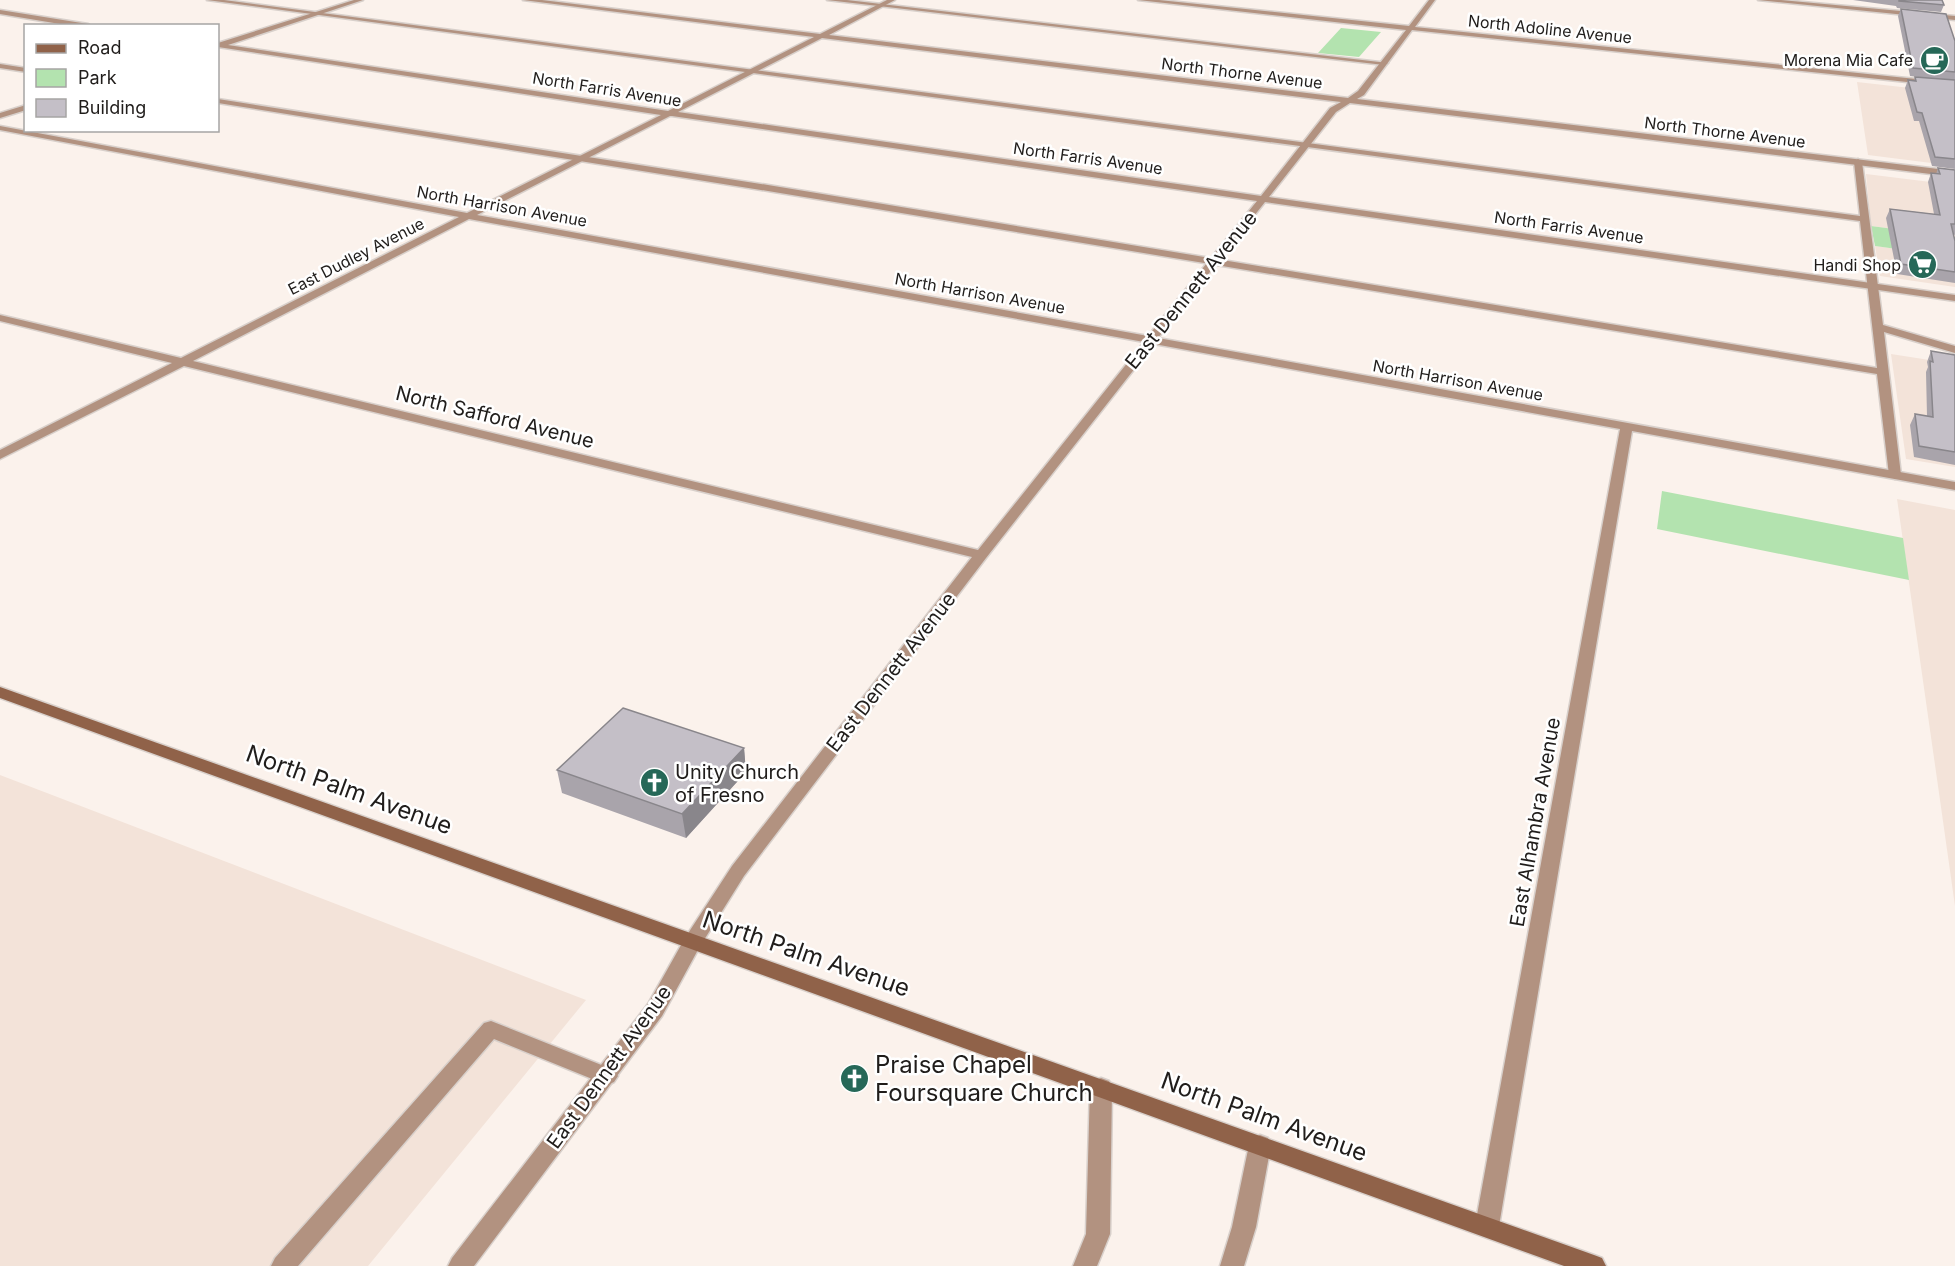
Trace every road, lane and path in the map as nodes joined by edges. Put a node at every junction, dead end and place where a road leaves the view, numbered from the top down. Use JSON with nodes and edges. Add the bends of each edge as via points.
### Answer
{"nodes":[{"id":1,"x":210,"y":0,"type":"edge"},
{"id":2,"x":360,"y":0,"type":"edge"},
{"id":3,"x":526,"y":0,"type":"edge"},
{"id":4,"x":830,"y":0,"type":"edge"},
{"id":5,"x":892,"y":0,"type":"edge"},
{"id":6,"x":1141,"y":0,"type":"edge"},
{"id":7,"x":1432,"y":0,"type":"edge"},
{"id":8,"x":1761,"y":0,"type":"edge"},
{"id":9,"x":881,"y":6,"type":"junction"},
{"id":10,"x":0,"y":12,"type":"edge"},
{"id":11,"x":317,"y":14,"type":"junction"},
{"id":12,"x":1955,"y":18,"type":"edge"},
{"id":13,"x":75,"y":24,"type":"edge"},
{"id":14,"x":1411,"y":28,"type":"junction"},
{"id":15,"x":821,"y":35,"type":"junction"},
{"id":16,"x":219,"y":46,"type":"edge"},
{"id":17,"x":219,"y":46,"type":"edge"},
{"id":18,"x":1384,"y":63,"type":"junction"},
{"id":19,"x":0,"y":66,"type":"edge"},
{"id":20,"x":24,"y":70,"type":"edge"},
{"id":21,"x":753,"y":71,"type":"junction"},
{"id":22,"x":1955,"y":85,"type":"edge"},
{"id":23,"x":1350,"y":100,"type":"junction"},
{"id":24,"x":219,"y":101,"type":"edge"},
{"id":25,"x":24,"y":108,"type":"edge"},
{"id":26,"x":672,"y":114,"type":"junction"},
{"id":27,"x":0,"y":116,"type":"edge"},
{"id":28,"x":0,"y":128,"type":"edge"},
{"id":29,"x":1306,"y":145,"type":"junction"},
{"id":30,"x":580,"y":159,"type":"junction"},
{"id":31,"x":1858,"y":162,"type":"junction"},
{"id":32,"x":1955,"y":174,"type":"edge"},
{"id":33,"x":1264,"y":198,"type":"junction"},
{"id":34,"x":467,"y":216,"type":"junction"},
{"id":35,"x":1865,"y":219,"type":"junction"},
{"id":36,"x":1215,"y":261,"type":"junction"},
{"id":37,"x":1873,"y":286,"type":"junction"},
{"id":38,"x":1955,"y":298,"type":"edge"},
{"id":39,"x":0,"y":318,"type":"edge"},
{"id":40,"x":1878,"y":327,"type":"junction"},
{"id":41,"x":1151,"y":339,"type":"junction"},
{"id":42,"x":1955,"y":350,"type":"edge"},
{"id":43,"x":181,"y":361,"type":"junction"},
{"id":44,"x":1883,"y":372,"type":"junction"},
{"id":45,"x":1627,"y":426,"type":"junction"},
{"id":46,"x":0,"y":455,"type":"edge"},
{"id":47,"x":1895,"y":475,"type":"junction"},
{"id":48,"x":1955,"y":486,"type":"edge"},
{"id":49,"x":981,"y":555,"type":"junction"},
{"id":50,"x":0,"y":692,"type":"edge"},
{"id":51,"x":692,"y":943,"type":"junction"},
{"id":52,"x":607,"y":1076,"type":"junction"},
{"id":53,"x":1101,"y":1087,"type":"junction"},
{"id":54,"x":1260,"y":1145,"type":"junction"},
{"id":55,"x":1487,"y":1226,"type":"junction"},
{"id":56,"x":283,"y":1266,"type":"edge"},
{"id":57,"x":460,"y":1266,"type":"edge"},
{"id":58,"x":1085,"y":1266,"type":"edge"},
{"id":59,"x":1232,"y":1266,"type":"edge"},
{"id":60,"x":1594,"y":1266,"type":"edge"}],
"edges":[{"from":1,"to":11,"type":"street"},
{"from":2,"to":11,"type":"street"},
{"from":3,"to":15,"type":"street","name":"North Thorne Avenue"},
{"from":4,"to":9,"type":"street"},
{"from":5,"to":9,"type":"street","name":"East Dudley Avenue"},
{"from":6,"to":14,"type":"street","name":"North Adoline Avenue"},
{"from":7,"to":14,"type":"street","name":"East Dennett Avenue"},
{"from":8,"to":12,"type":"street"},
{"from":9,"to":15,"type":"street","name":"East Dudley Avenue"},
{"from":9,"to":18,"type":"street"},
{"from":10,"to":13,"type":"street"},
{"from":11,"to":16,"type":"street"},
{"from":11,"to":21,"type":"street"},
{"from":14,"to":18,"type":"street","name":"East Dennett Avenue"},
{"from":14,"to":22,"type":"street","name":"North Adoline Avenue"},
{"from":15,"to":21,"type":"street","name":"East Dudley Avenue"},
{"from":15,"to":23,"type":"street","name":"North Thorne Avenue"},
{"from":17,"to":26,"type":"street","name":"North Farris Avenue"},
{"from":18,"to":23,"type":"street","name":"East Dennett Avenue","via":[[1361,93]]},
{"from":19,"to":20,"type":"street"},
{"from":21,"to":26,"type":"street","name":"East Dudley Avenue"},
{"from":21,"to":29,"type":"street"},
{"from":23,"to":29,"type":"street","name":"East Dennett Avenue","via":[[1333,110]]},
{"from":23,"to":31,"type":"street","name":"North Thorne Avenue"},
{"from":24,"to":30,"type":"street"},
{"from":25,"to":27,"type":"street"},
{"from":26,"to":30,"type":"street","name":"East Dudley Avenue"},
{"from":26,"to":33,"type":"street","name":"North Farris Avenue"},
{"from":28,"to":34,"type":"street","name":"North Harrison Avenue"},
{"from":29,"to":33,"type":"street","name":"East Dennett Avenue"},
{"from":29,"to":35,"type":"street"},
{"from":30,"to":34,"type":"street","name":"East Dudley Avenue"},
{"from":30,"to":36,"type":"street"},
{"from":31,"to":32,"type":"street","name":"North Thorne Avenue"},
{"from":31,"to":35,"type":"street"},
{"from":33,"to":36,"type":"street","name":"East Dennett Avenue"},
{"from":33,"to":37,"type":"street","name":"North Farris Avenue"},
{"from":34,"to":41,"type":"street","name":"North Harrison Avenue"},
{"from":34,"to":43,"type":"street","name":"East Dudley Avenue"},
{"from":35,"to":37,"type":"street"},
{"from":36,"to":41,"type":"street","name":"East Dennett Avenue"},
{"from":36,"to":44,"type":"street"},
{"from":37,"to":38,"type":"street","name":"North Farris Avenue"},
{"from":37,"to":40,"type":"street"},
{"from":39,"to":43,"type":"street","name":"North Safford Avenue"},
{"from":40,"to":42,"type":"street"},
{"from":40,"to":44,"type":"street"},
{"from":41,"to":45,"type":"street","name":"North Harrison Avenue"},
{"from":41,"to":49,"type":"street","name":"East Dennett Avenue"},
{"from":43,"to":46,"type":"street","name":"East Dudley Avenue"},
{"from":43,"to":49,"type":"street","name":"North Safford Avenue"},
{"from":44,"to":47,"type":"street"},
{"from":45,"to":47,"type":"street","name":"North Harrison Avenue"},
{"from":45,"to":55,"type":"street","name":"East Alhambra Avenue"},
{"from":47,"to":48,"type":"street","name":"North Harrison Avenue"},
{"from":49,"to":51,"type":"street","name":"East Dennett Avenue","via":[[738,871]]},
{"from":50,"to":51,"type":"main road","name":"North Palm Avenue"},
{"from":51,"to":52,"type":"street","name":"East Dennett Avenue","via":[[655,1010]]},
{"from":51,"to":53,"type":"main road","name":"North Palm Avenue"},
{"from":52,"to":56,"type":"street","via":[[490,1029]]},
{"from":52,"to":57,"type":"street","name":"East Dennett Avenue"},
{"from":53,"to":54,"type":"main road","name":"North Palm Avenue"},
{"from":53,"to":58,"type":"street","via":[[1098,1234]]},
{"from":54,"to":55,"type":"main road","name":"North Palm Avenue"},
{"from":54,"to":59,"type":"street"},
{"from":55,"to":60,"type":"main road","name":"North Palm Avenue"}]}
